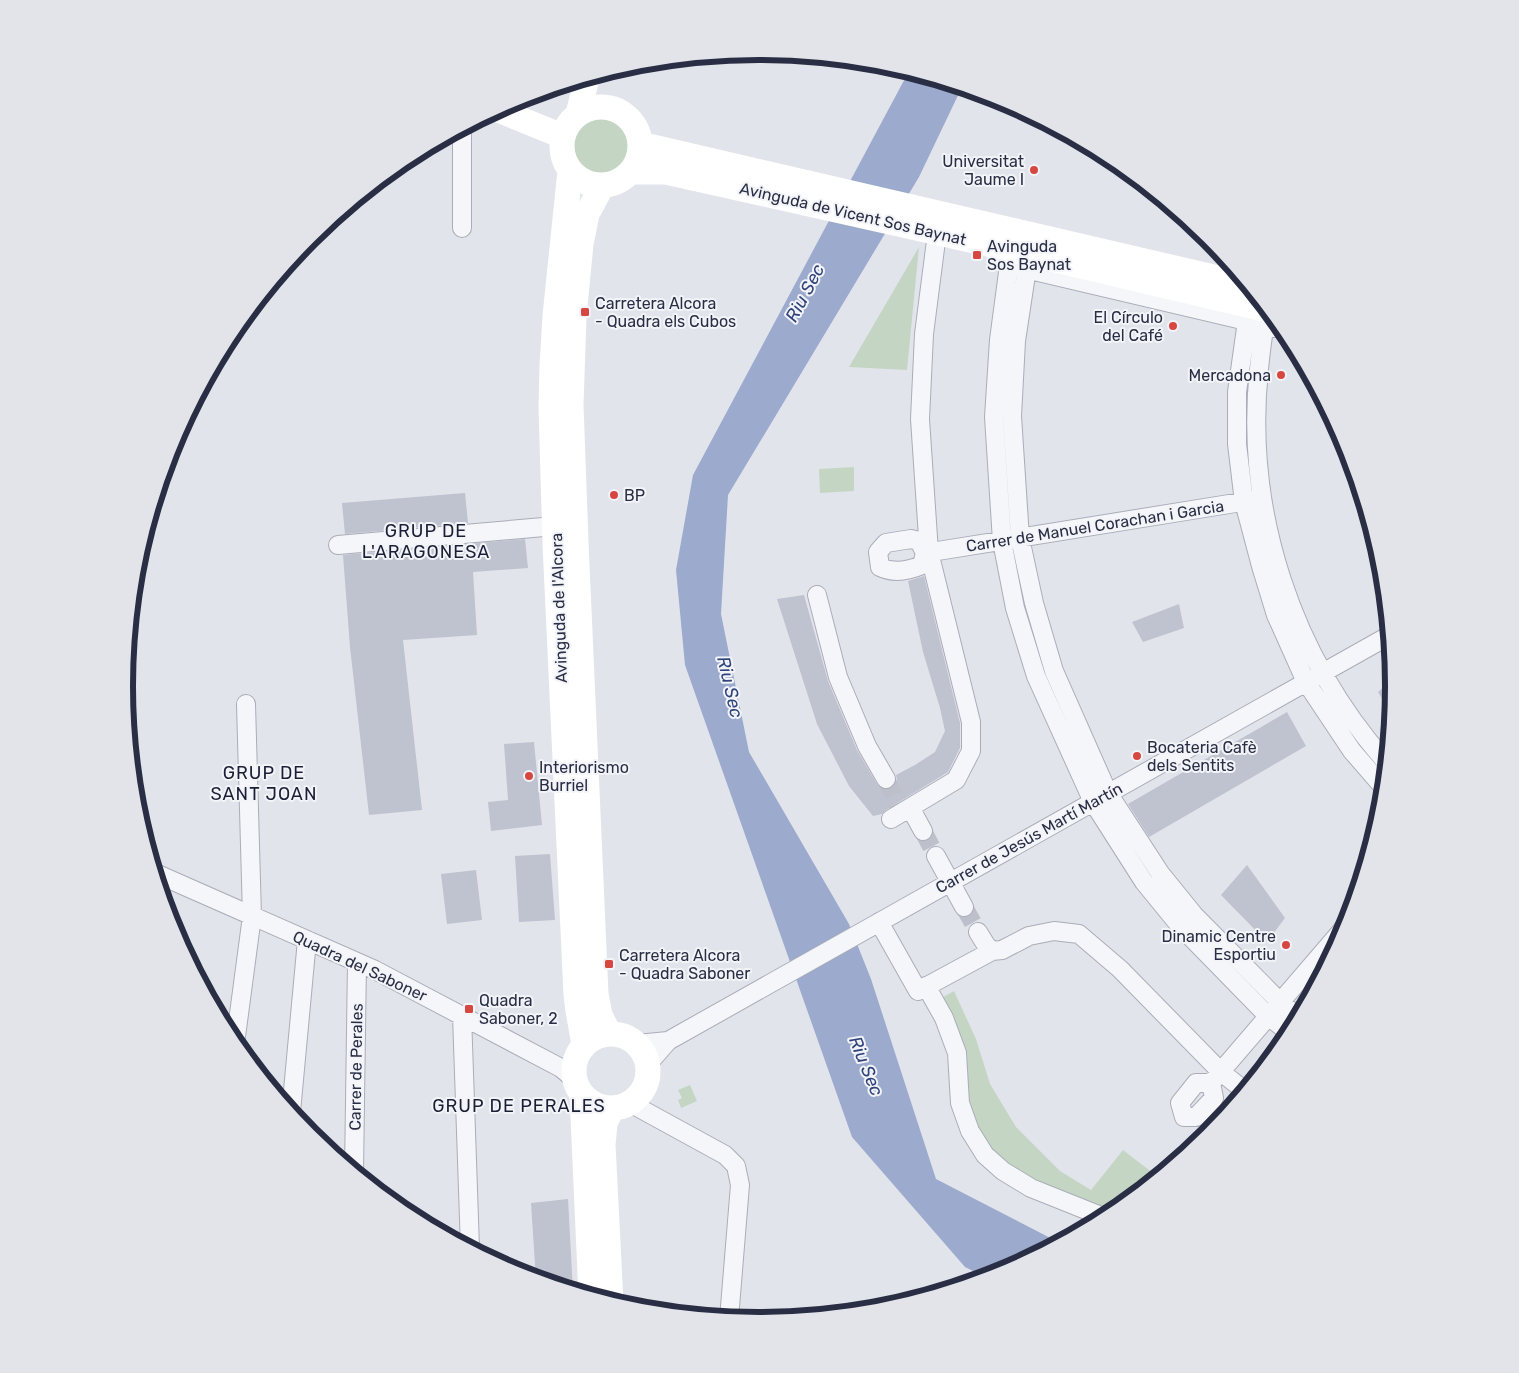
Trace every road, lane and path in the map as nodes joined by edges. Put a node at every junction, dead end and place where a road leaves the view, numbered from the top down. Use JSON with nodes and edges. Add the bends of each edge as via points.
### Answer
{"nodes":[{"id":1,"x":596,"y":81,"type":"edge"},
{"id":2,"x":586,"y":84,"type":"edge"},
{"id":3,"x":604,"y":107,"type":"junction"},
{"id":4,"x":507,"y":114,"type":"edge"},
{"id":5,"x":578,"y":114,"type":"junction"},
{"id":6,"x":462,"y":136,"type":"edge"},
{"id":7,"x":562,"y":136,"type":"junction"},
{"id":8,"x":640,"y":144,"type":"junction"},
{"id":9,"x":570,"y":172,"type":"junction"},
{"id":10,"x":631,"y":172,"type":"junction"},
{"id":11,"x":602,"y":186,"type":"junction"},
{"id":12,"x":815,"y":195,"type":"junction"},
{"id":13,"x":902,"y":215,"type":"junction"},
{"id":14,"x":462,"y":228,"type":"dead end"},
{"id":15,"x":936,"y":233,"type":"junction"},
{"id":16,"x":1019,"y":260,"type":"junction"},
{"id":17,"x":1258,"y":307,"type":"edge"},
{"id":18,"x":1262,"y":499,"type":"junction"},
{"id":19,"x":1244,"y":502,"type":"junction"},
{"id":20,"x":555,"y":526,"type":"junction"},
{"id":21,"x":1020,"y":538,"type":"junction"},
{"id":22,"x":1002,"y":541,"type":"junction"},
{"id":23,"x":338,"y":545,"type":"dead end"},
{"id":24,"x":927,"y":553,"type":"junction"},
{"id":25,"x":817,"y":595,"type":"dead end"},
{"id":26,"x":1384,"y":638,"type":"edge"},
{"id":27,"x":1322,"y":673,"type":"junction"},
{"id":28,"x":1306,"y":682,"type":"junction"},
{"id":29,"x":246,"y":704,"type":"dead end"},
{"id":30,"x":1382,"y":758,"type":"edge"},
{"id":31,"x":886,"y":779,"type":"tunnel mouth"},
{"id":32,"x":1379,"y":782,"type":"edge"},
{"id":33,"x":1100,"y":798,"type":"junction"},
{"id":34,"x":923,"y":831,"type":"tunnel mouth"},
{"id":35,"x":936,"y":856,"type":"tunnel mouth"},
{"id":36,"x":162,"y":876,"type":"edge"},
{"id":37,"x":951,"y":882,"type":"junction"},
{"id":38,"x":964,"y":907,"type":"tunnel mouth"},
{"id":39,"x":252,"y":916,"type":"junction"},
{"id":40,"x":879,"y":922,"type":"junction"},
{"id":41,"x":978,"y":932,"type":"tunnel mouth"},
{"id":42,"x":307,"y":940,"type":"junction"},
{"id":43,"x":1330,"y":944,"type":"edge"},
{"id":44,"x":992,"y":951,"type":"junction"},
{"id":45,"x":357,"y":962,"type":"junction"},
{"id":46,"x":922,"y":989,"type":"junction"},
{"id":47,"x":1280,"y":1002,"type":"junction"},
{"id":48,"x":1294,"y":1013,"type":"edge"},
{"id":49,"x":462,"y":1015,"type":"junction"},
{"id":50,"x":1268,"y":1016,"type":"junction"},
{"id":51,"x":1284,"y":1029,"type":"edge"},
{"id":52,"x":237,"y":1031,"type":"edge"},
{"id":53,"x":609,"y":1033,"type":"junction"},
{"id":54,"x":642,"y":1054,"type":"junction"},
{"id":55,"x":575,"y":1069,"type":"junction"},
{"id":56,"x":1216,"y":1077,"type":"junction"},
{"id":57,"x":1240,"y":1089,"type":"edge"},
{"id":58,"x":292,"y":1104,"type":"edge"},
{"id":59,"x":621,"y":1106,"type":"junction"},
{"id":60,"x":354,"y":1165,"type":"edge"},
{"id":61,"x":1097,"y":1214,"type":"edge"},
{"id":62,"x":470,"y":1242,"type":"edge"},
{"id":63,"x":591,"y":1290,"type":"edge"},
{"id":64,"x":611,"y":1295,"type":"edge"},
{"id":65,"x":730,"y":1312,"type":"edge"}],
"edges":[{"from":1,"to":3,"type":"main road"},
{"from":2,"to":5,"type":"main road"},
{"from":3,"to":5,"type":"main road","via":[[590,108]]},
{"from":3,"to":8,"type":"main road","via":[[622,113],[634,126]]},
{"from":4,"to":7,"type":"main road"},
{"from":5,"to":7,"type":"main road"},
{"from":6,"to":14,"type":"street"},
{"from":7,"to":9,"type":"main road","via":[[562,155]]},
{"from":8,"to":10,"type":"main road","via":[[638,159]]},
{"from":8,"to":12,"type":"main road","name":"Avinguda de Vicent Sos Baynat"},
{"from":9,"to":11,"type":"main road","via":[[584,182]]},
{"from":9,"to":20,"type":"main road","name":"Avinguda de l'Alcora","via":[[552,366]]},
{"from":10,"to":11,"type":"main road","via":[[618,182]]},
{"from":10,"to":12,"type":"main road","name":"Avinguda de Vicent Sos Baynat","via":[[666,172]]},
{"from":11,"to":53,"type":"main road","name":"Avinguda de l'Alcora","via":[[587,214],[582,244],[574,316],[571,405],[596,994],[600,1015]]},
{"from":12,"to":13,"type":"main road","name":"Avinguda de Vicent Sos Baynat"},
{"from":13,"to":15,"type":"main road","name":"Avinguda de Vicent Sos Baynat"},
{"from":13,"to":17,"type":"main road","name":"Avinguda de Vicent Sos Baynat"},
{"from":15,"to":16,"type":"main road","name":"Avinguda de Vicent Sos Baynat","via":[[979,242]]},
{"from":15,"to":24,"type":"street","via":[[924,334],[920,419]]},
{"from":16,"to":17,"type":"main road","name":"Avinguda de Vicent Sos Baynat"},
{"from":16,"to":21,"type":"street","via":[[1012,416]]},
{"from":16,"to":22,"type":"street","via":[[999,340],[994,417]]},
{"from":17,"to":18,"type":"street","via":[[1256,441]]},
{"from":17,"to":19,"type":"street","via":[[1237,392],[1237,444]]},
{"from":18,"to":19,"type":"street","name":"Carrer de Manuel Corachan i Garcia"},
{"from":18,"to":27,"type":"street","via":[[1275,560],[1292,609]]},
{"from":19,"to":21,"type":"street","name":"Carrer de Manuel Corachan i Garcia"},
{"from":19,"to":28,"type":"street","via":[[1276,615]]},
{"from":20,"to":23,"type":"street"},
{"from":20,"to":55,"type":"main road","name":"Avinguda de l'Alcora","via":[[578,1011]]},
{"from":21,"to":22,"type":"street","name":"Carrer de Manuel Corachan i Garcia"},
{"from":21,"to":33,"type":"street","via":[[1034,603],[1054,671]]},
{"from":22,"to":24,"type":"street","name":"Carrer de Manuel Corachan i Garcia"},
{"from":22,"to":33,"type":"street","via":[[1015,608],[1036,676]]},
{"from":24,"to":34,"type":"street","via":[[971,722],[972,751],[956,780],[901,812]]},
{"from":25,"to":31,"type":"street","via":[[838,676],[867,746]]},
{"from":26,"to":27,"type":"street","name":"Carrer de Jesús Martí Martín"},
{"from":27,"to":28,"type":"street","name":"Carrer de Jesús Martí Martín"},
{"from":27,"to":30,"type":"street"},
{"from":28,"to":32,"type":"street","via":[[1352,752]]},
{"from":28,"to":33,"type":"street","name":"Carrer de Jesús Martí Martín"},
{"from":29,"to":39,"type":"street"},
{"from":33,"to":37,"type":"street","name":"Carrer de Jesús Martí Martín"},
{"from":33,"to":47,"type":"street","via":[[1194,915]]},
{"from":33,"to":50,"type":"street","via":[[1144,882],[1180,926]]},
{"from":35,"to":37,"type":"street"},
{"from":36,"to":39,"type":"street","name":"Quadra del Saboner"},
{"from":37,"to":38,"type":"street"},
{"from":37,"to":40,"type":"street","name":"Carrer de Jesús Martí Martín"},
{"from":39,"to":42,"type":"street","name":"Quadra del Saboner"},
{"from":39,"to":52,"type":"street"},
{"from":40,"to":46,"type":"street"},
{"from":40,"to":54,"type":"street","name":"Carrer de Jesús Martí Martín"},
{"from":41,"to":44,"type":"street"},
{"from":42,"to":45,"type":"street","name":"Quadra del Saboner"},
{"from":42,"to":58,"type":"street"},
{"from":43,"to":47,"type":"street"},
{"from":44,"to":46,"type":"street"},
{"from":44,"to":56,"type":"street","via":[[1002,950],[1029,936],[1054,931],[1079,934],[1120,969]]},
{"from":45,"to":49,"type":"street","name":"Quadra del Saboner"},
{"from":45,"to":60,"type":"street","name":"Carrer de Perales"},
{"from":46,"to":61,"type":"street","via":[[944,1018],[957,1054],[960,1103],[970,1131],[985,1155],[1003,1171],[1031,1188]]},
{"from":47,"to":48,"type":"street"},
{"from":47,"to":50,"type":"street"},
{"from":49,"to":55,"type":"street","name":"Quadra del Saboner"},
{"from":49,"to":62,"type":"street"},
{"from":50,"to":51,"type":"street"},
{"from":50,"to":56,"type":"street"},
{"from":53,"to":54,"type":"main road","via":[[624,1036]]},
{"from":53,"to":55,"type":"main road","via":[[596,1036]]},
{"from":54,"to":59,"type":"main road","via":[[647,1079],[641,1093]]},
{"from":55,"to":59,"type":"main road","via":[[595,1105]]},
{"from":55,"to":63,"type":"main road","name":"Avinguda de l'Alcora"},
{"from":56,"to":57,"type":"street"},
{"from":59,"to":64,"type":"main road","via":[[605,1123],[603,1145]]},
{"from":59,"to":65,"type":"street","via":[[725,1155],[736,1166],[740,1185]]}]}
